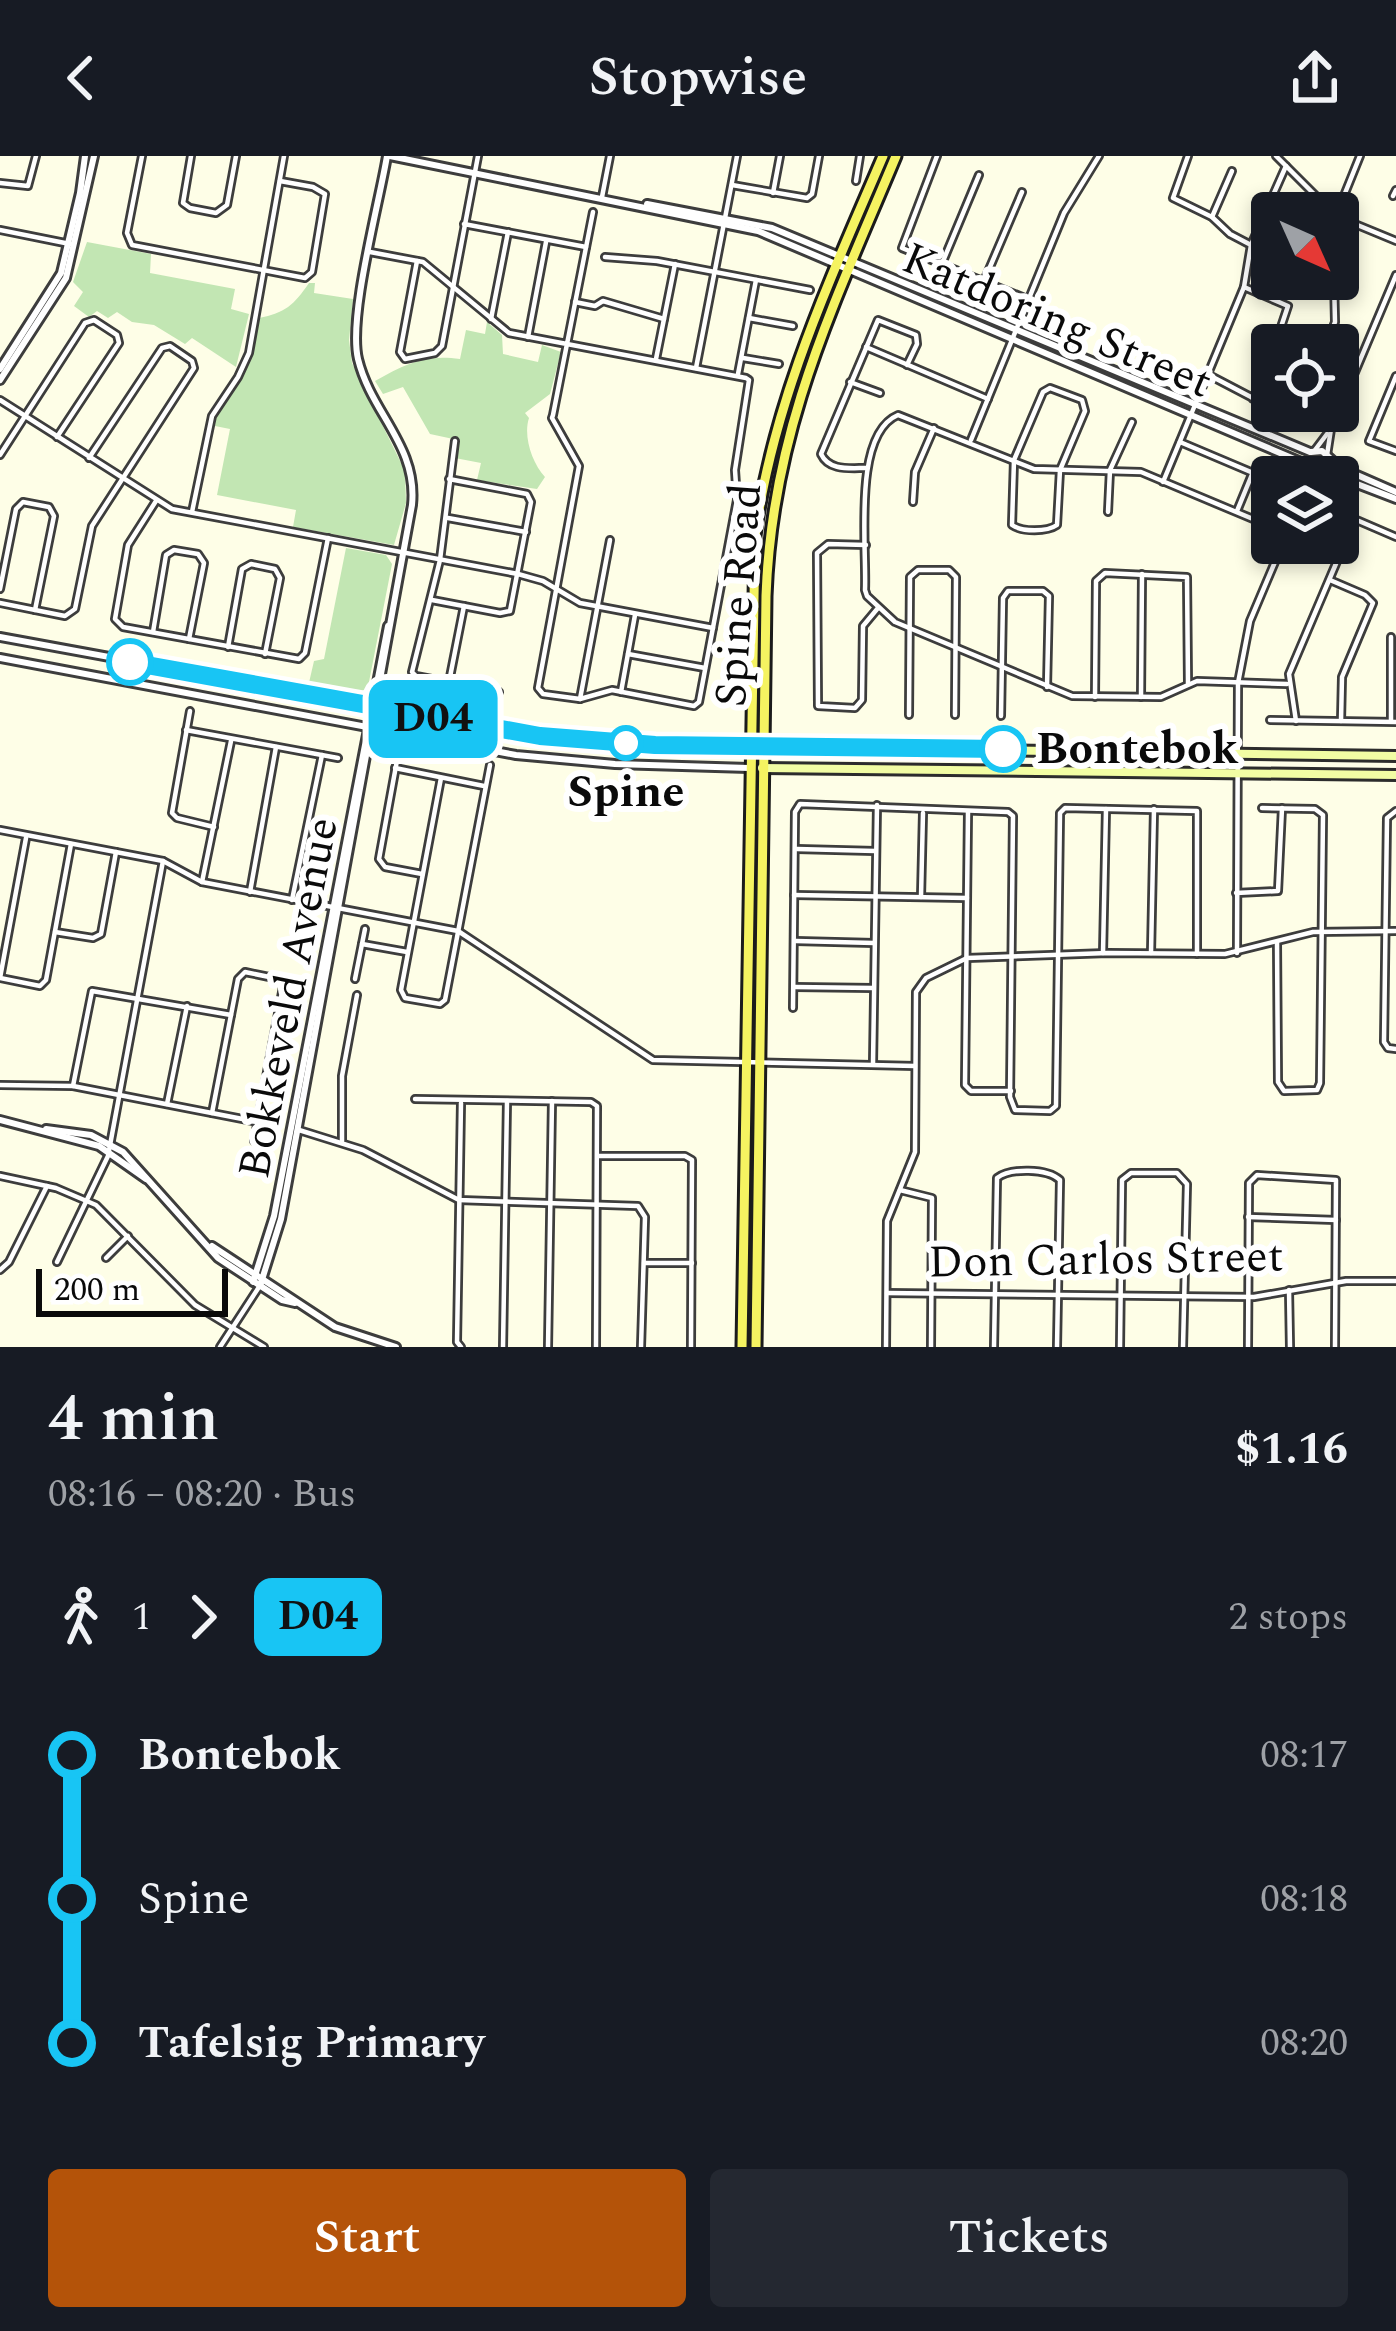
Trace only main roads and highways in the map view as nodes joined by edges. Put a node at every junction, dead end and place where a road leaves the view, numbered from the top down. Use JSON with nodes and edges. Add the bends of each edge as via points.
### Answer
{"nodes":[{"id":1,"x":883,"y":156,"type":"edge"},
{"id":2,"x":896,"y":156,"type":"edge"},
{"id":3,"x":844,"y":262,"type":"junction"},
{"id":4,"x":750,"y":747,"type":"junction"},
{"id":5,"x":764,"y":747,"type":"junction"},
{"id":6,"x":1396,"y":756,"type":"edge"},
{"id":7,"x":748,"y":768,"type":"junction"},
{"id":8,"x":764,"y":768,"type":"junction"},
{"id":9,"x":1396,"y":775,"type":"edge"},
{"id":10,"x":742,"y":1347,"type":"edge"},
{"id":11,"x":756,"y":1347,"type":"edge"}],
"edges":[{"from":1,"to":3,"type":"main road","name":"Spine Road"},
{"from":2,"to":3,"type":"main road","name":"Spine Road"},
{"from":3,"to":4,"type":"main road","name":"Spine Road","via":[[786,394],[759,506]]},
{"from":3,"to":5,"type":"main road","name":"Spine Road","via":[[800,391],[772,509]]},
{"from":4,"to":5,"type":"main road"},
{"from":4,"to":7,"type":"main road","name":"Spine Road"},
{"from":5,"to":6,"type":"main road"},
{"from":5,"to":8,"type":"main road","name":"Spine Road"},
{"from":7,"to":8,"type":"main road"},
{"from":7,"to":10,"type":"main road","name":"Spine Road"},
{"from":8,"to":9,"type":"main road"},
{"from":8,"to":11,"type":"main road","name":"Spine Road"}]}
